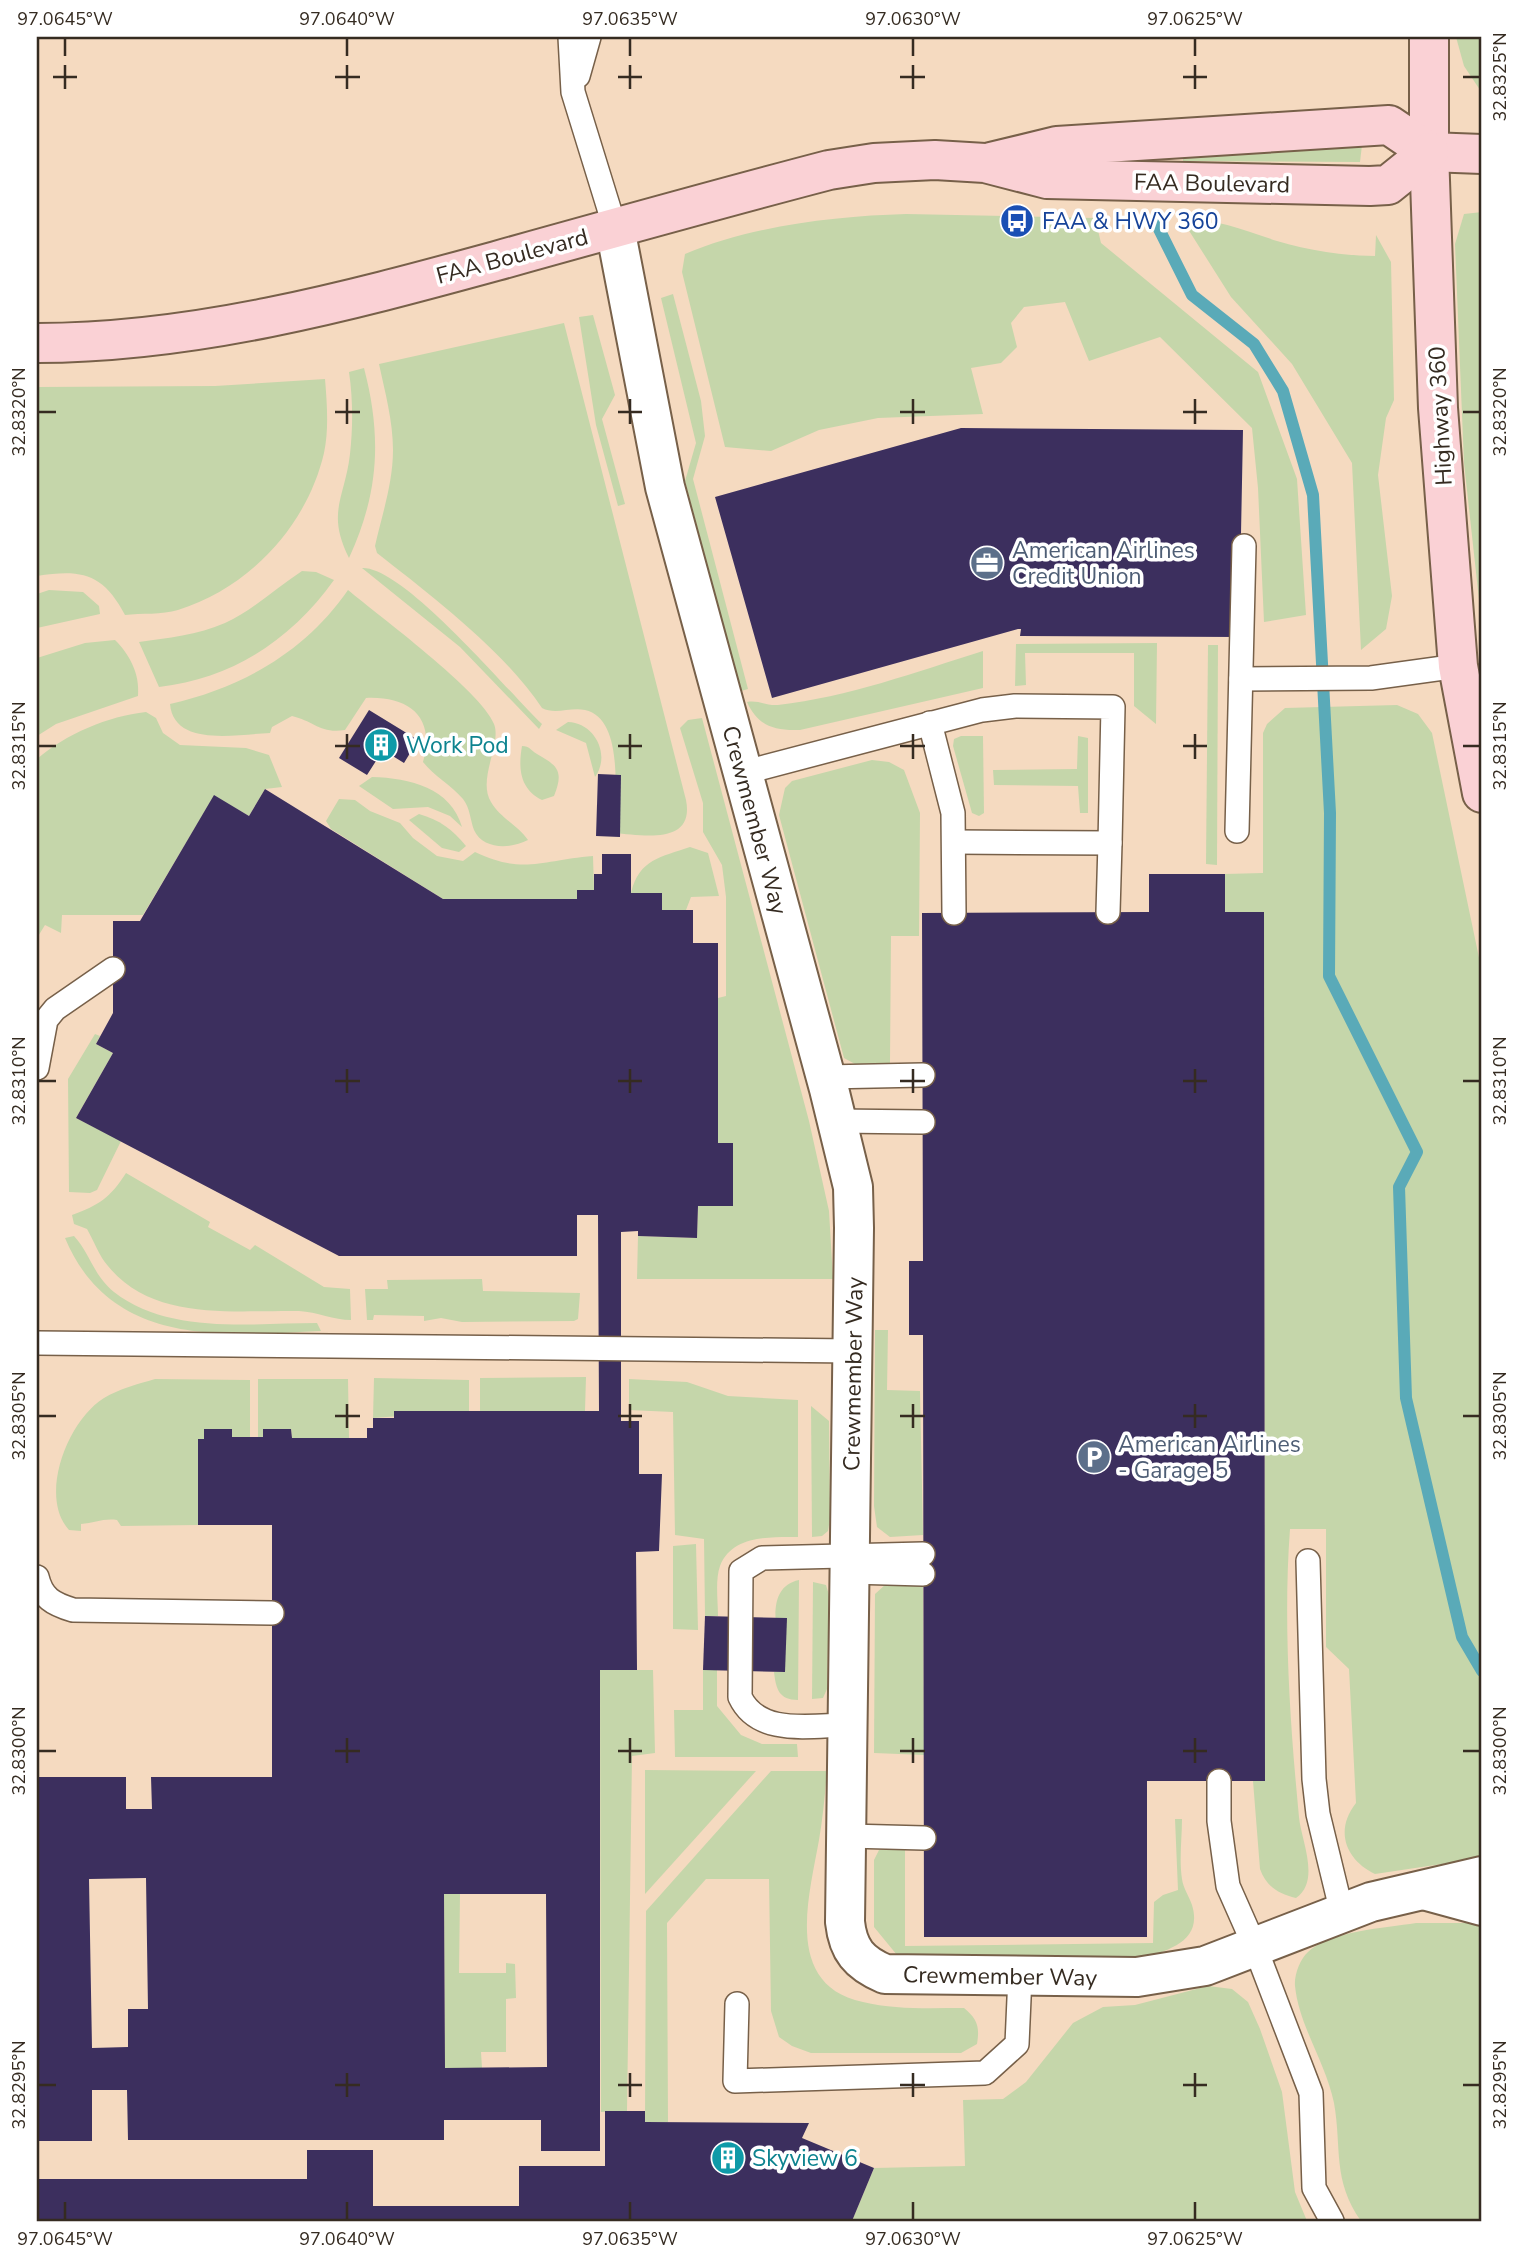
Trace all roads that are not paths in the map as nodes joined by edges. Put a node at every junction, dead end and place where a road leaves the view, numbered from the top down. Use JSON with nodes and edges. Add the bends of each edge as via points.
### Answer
{"nodes":[{"id":1,"x":570,"y":37,"type":"edge"},
{"id":2,"x":589,"y":37,"type":"edge"},
{"id":3,"x":1429,"y":37,"type":"edge"},
{"id":4,"x":573,"y":92,"type":"junction"},
{"id":5,"x":1429,"y":152,"type":"junction"},
{"id":6,"x":1482,"y":154,"type":"edge"},
{"id":7,"x":985,"y":163,"type":"junction"},
{"id":8,"x":615,"y":228,"type":"junction"},
{"id":9,"x":37,"y":343,"type":"edge"},
{"id":10,"x":1244,"y":546,"type":"dead end"},
{"id":11,"x":1458,"y":666,"type":"junction"},
{"id":12,"x":1241,"y":679,"type":"junction"},
{"id":13,"x":930,"y":723,"type":"junction"},
{"id":14,"x":742,"y":772,"type":"junction"},
{"id":15,"x":1482,"y":793,"type":"edge"},
{"id":16,"x":1237,"y":831,"type":"dead end"},
{"id":17,"x":955,"y":842,"type":"junction"},
{"id":18,"x":1110,"y":843,"type":"junction"},
{"id":19,"x":1108,"y":912,"type":"dead end"},
{"id":20,"x":954,"y":913,"type":"dead end"},
{"id":21,"x":113,"y":969,"type":"dead end"},
{"id":22,"x":37,"y":1068,"type":"edge"},
{"id":23,"x":923,"y":1075,"type":"dead end"},
{"id":24,"x":826,"y":1077,"type":"junction"},
{"id":25,"x":837,"y":1121,"type":"junction"},
{"id":26,"x":923,"y":1122,"type":"dead end"},
{"id":27,"x":37,"y":1343,"type":"edge"},
{"id":28,"x":853,"y":1351,"type":"junction"},
{"id":29,"x":1308,"y":1561,"type":"dead end"},
{"id":30,"x":851,"y":1563,"type":"junction"},
{"id":31,"x":923,"y":1564,"type":"dead end"},
{"id":32,"x":37,"y":1577,"type":"edge"},
{"id":33,"x":272,"y":1613,"type":"dead end"},
{"id":34,"x":850,"y":1725,"type":"junction"},
{"id":35,"x":1219,"y":1781,"type":"dead end"},
{"id":36,"x":849,"y":1836,"type":"junction"},
{"id":37,"x":924,"y":1838,"type":"dead end"},
{"id":38,"x":1482,"y":1876,"type":"edge"},
{"id":39,"x":1427,"y":1891,"type":"junction"},
{"id":40,"x":1482,"y":1906,"type":"edge"},
{"id":41,"x":1342,"y":1913,"type":"junction"},
{"id":42,"x":1255,"y":1947,"type":"junction"},
{"id":43,"x":1020,"y":1976,"type":"junction"},
{"id":44,"x":737,"y":2004,"type":"dead end"},
{"id":45,"x":1332,"y":2221,"type":"edge"}],
"edges":[{"from":1,"to":4,"type":"lane"},
{"from":2,"to":4,"type":"lane"},
{"from":3,"to":5,"type":"street","name":"Highway 360"},
{"from":4,"to":8,"type":"lane"},
{"from":5,"to":6,"type":"street"},
{"from":5,"to":7,"type":"street","name":"FAA Boulevard","via":[[1389,125],[1379,125],[1057,146]]},
{"from":5,"to":7,"type":"street","name":"FAA Boulevard","via":[[1388,186],[1047,179]]},
{"from":5,"to":11,"type":"street","name":"Highway 360","via":[[1438,408]]},
{"from":7,"to":8,"type":"street","name":"FAA Boulevard","via":[[934,160],[840,168]]},
{"from":8,"to":9,"type":"street","name":"FAA Boulevard","via":[[318,307],[181,333]]},
{"from":8,"to":14,"type":"street","name":"Crewmember Way","via":[[665,487]]},
{"from":10,"to":12,"type":"lane"},
{"from":11,"to":12,"type":"lane","via":[[1371,678]]},
{"from":11,"to":15,"type":"street","name":"Highway 360"},
{"from":12,"to":16,"type":"lane"},
{"from":13,"to":14,"type":"lane"},
{"from":13,"to":17,"type":"lane","via":[[953,813]]},
{"from":13,"to":18,"type":"lane","via":[[1015,706],[1113,707]]},
{"from":14,"to":24,"type":"street","name":"Crewmember Way"},
{"from":17,"to":18,"type":"lane"},
{"from":17,"to":20,"type":"lane"},
{"from":18,"to":19,"type":"lane"},
{"from":21,"to":22,"type":"lane","via":[[46,1020]]},
{"from":23,"to":24,"type":"lane"},
{"from":24,"to":25,"type":"street","name":"Crewmember Way"},
{"from":25,"to":26,"type":"lane"},
{"from":25,"to":28,"type":"street","name":"Crewmember Way","via":[[853,1187]]},
{"from":27,"to":28,"type":"lane"},
{"from":28,"to":30,"type":"street","name":"Crewmember Way"},
{"from":29,"to":41,"type":"lane","via":[[1314,1779]]},
{"from":30,"to":31,"type":"lane"},
{"from":30,"to":34,"type":"street","name":"Crewmember Way"},
{"from":30,"to":34,"type":"lane","via":[[762,1558],[750,1562],[741,1571],[740,1644],[740,1697],[750,1714],[771,1724]]},
{"from":32,"to":33,"type":"lane","via":[[42,1594],[73,1610]]},
{"from":34,"to":36,"type":"street","name":"Crewmember Way"},
{"from":35,"to":42,"type":"lane","via":[[1219,1822],[1228,1886]]},
{"from":36,"to":37,"type":"lane"},
{"from":36,"to":43,"type":"street","name":"Crewmember Way","via":[[847,1938],[866,1966],[885,1974]]},
{"from":38,"to":39,"type":"street","name":"Crewmember Way"},
{"from":39,"to":40,"type":"street","name":"Crewmember Way"},
{"from":39,"to":41,"type":"street","name":"Crewmember Way"},
{"from":41,"to":42,"type":"street","name":"Crewmember Way"},
{"from":42,"to":43,"type":"street","name":"Crewmember Way","via":[[1171,1973]]},
{"from":42,"to":45,"type":"lane","via":[[1311,2093],[1314,2188]]},
{"from":43,"to":44,"type":"lane","via":[[1017,2044],[985,2073],[735,2081]]}]}
